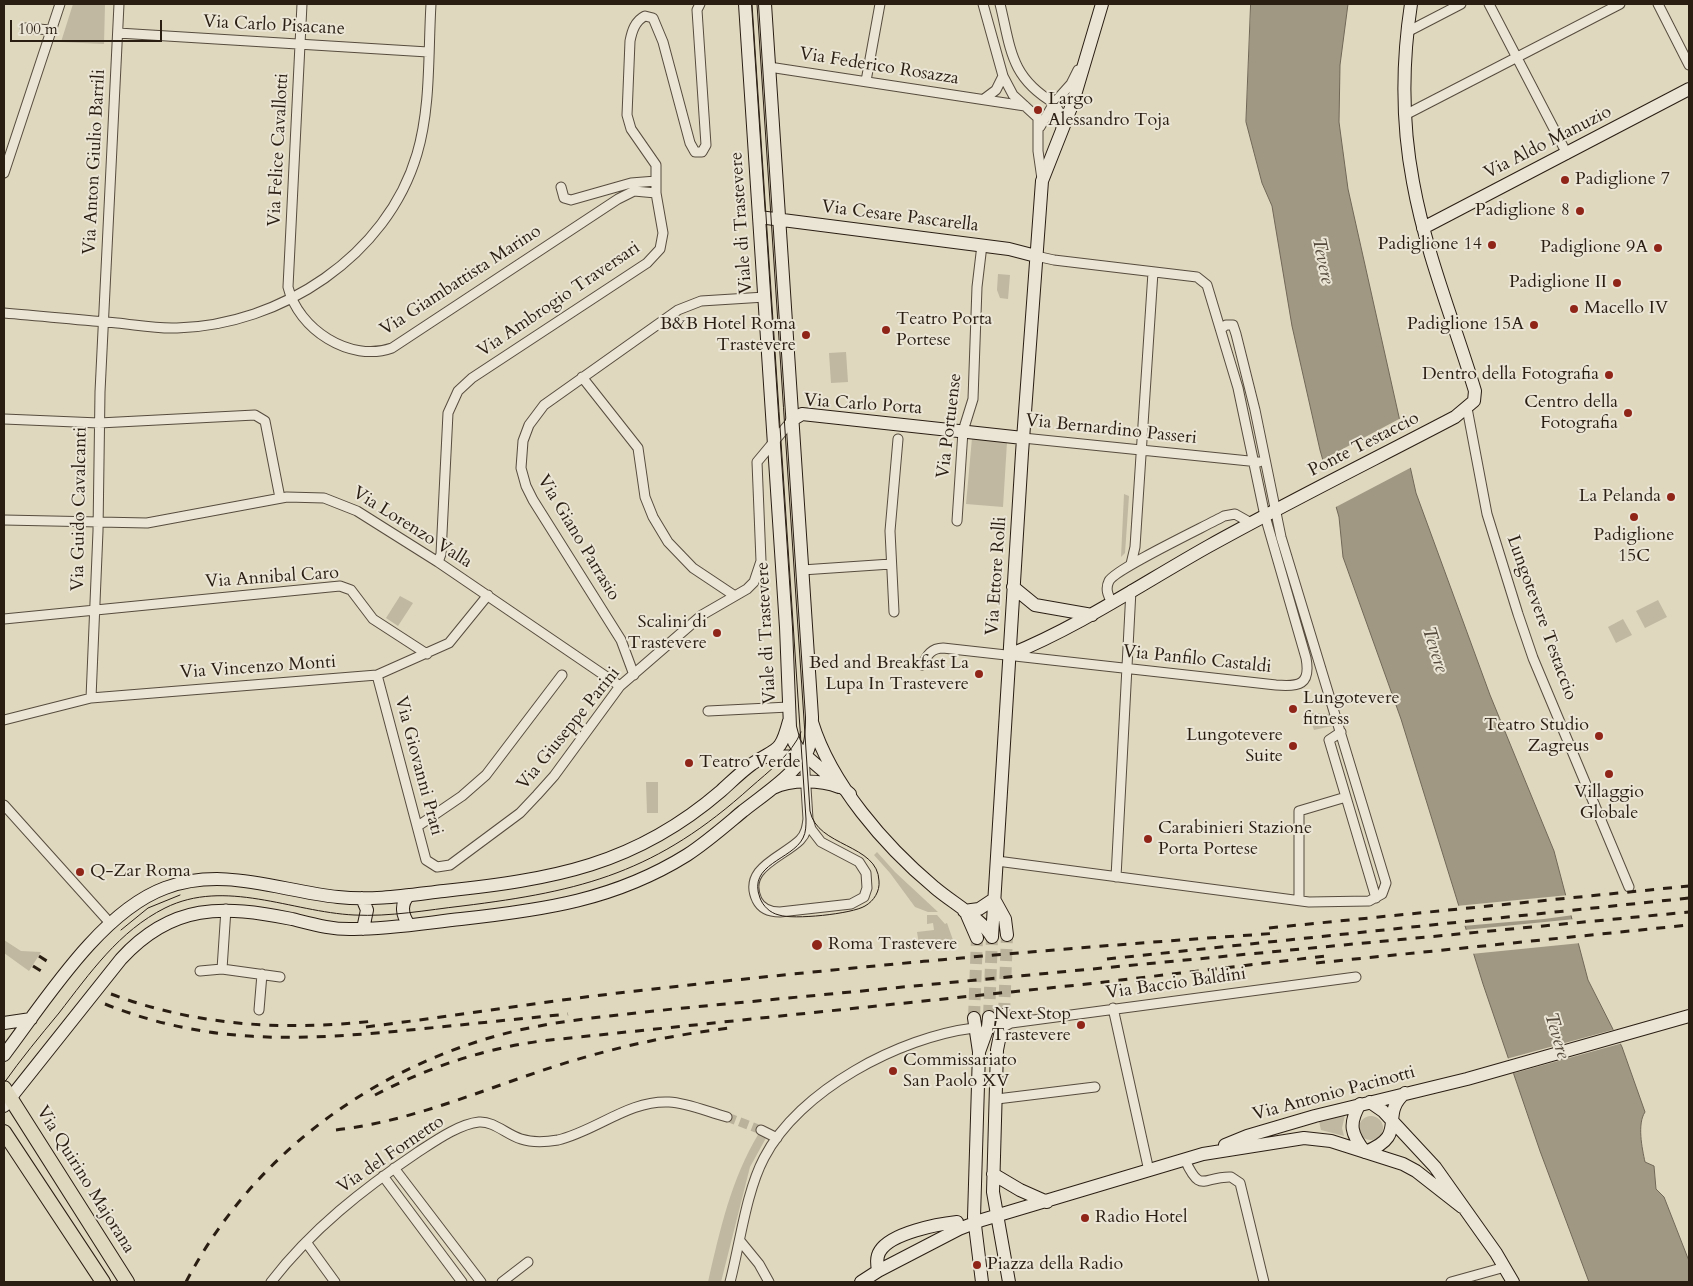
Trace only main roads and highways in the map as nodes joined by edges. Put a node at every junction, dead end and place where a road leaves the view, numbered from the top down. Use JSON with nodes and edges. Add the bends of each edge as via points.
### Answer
{"nodes":[{"id":1,"x":745,"y":4,"type":"edge"},
{"id":2,"x":765,"y":4,"type":"edge"},
{"id":3,"x":1102,"y":4,"type":"edge"},
{"id":4,"x":1411,"y":4,"type":"edge"},
{"id":5,"x":1689,"y":88,"type":"edge"},
{"id":6,"x":759,"y":217,"type":"junction"},
{"id":7,"x":780,"y":219,"type":"junction"},
{"id":8,"x":1423,"y":228,"type":"junction"},
{"id":9,"x":1036,"y":256,"type":"junction"},
{"id":10,"x":792,"y":420,"type":"junction"},
{"id":11,"x":963,"y":431,"type":"joint"},
{"id":12,"x":1023,"y":438,"type":"junction"},
{"id":13,"x":1013,"y":587,"type":"junction"},
{"id":14,"x":1092,"y":615,"type":"junction"},
{"id":15,"x":1009,"y":655,"type":"junction"},
{"id":16,"x":812,"y":719,"type":"junction"},
{"id":17,"x":789,"y":721,"type":"junction"},
{"id":18,"x":804,"y":756,"type":"junction"},
{"id":19,"x":767,"y":757,"type":"junction"},
{"id":20,"x":771,"y":790,"type":"junction"},
{"id":21,"x":850,"y":794,"type":"junction"},
{"id":22,"x":409,"y":895,"type":"junction"},
{"id":23,"x":362,"y":898,"type":"junction"},
{"id":24,"x":994,"y":899,"type":"junction"},
{"id":25,"x":964,"y":911,"type":"junction"},
{"id":26,"x":982,"y":924,"type":"junction"},
{"id":27,"x":408,"y":925,"type":"junction"},
{"id":28,"x":364,"y":929,"type":"junction"},
{"id":29,"x":1007,"y":935,"type":"tunnel mouth"},
{"id":30,"x":1689,"y":1016,"type":"edge"},
{"id":31,"x":31,"y":1019,"type":"junction"},
{"id":32,"x":1003,"y":1021,"type":"tunnel mouth"},
{"id":33,"x":4,"y":1023,"type":"edge"},
{"id":34,"x":974,"y":1023,"type":"tunnel mouth"},
{"id":35,"x":997,"y":1050,"type":"junction"},
{"id":36,"x":979,"y":1052,"type":"junction"},
{"id":37,"x":4,"y":1055,"type":"edge"},
{"id":38,"x":1405,"y":1093,"type":"junction"},
{"id":39,"x":6,"y":1097,"type":"edge"},
{"id":40,"x":1365,"y":1103,"type":"junction"},
{"id":41,"x":1392,"y":1122,"type":"junction"},
{"id":42,"x":4,"y":1132,"type":"edge"},
{"id":43,"x":1213,"y":1151,"type":"junction"},
{"id":44,"x":1365,"y":1152,"type":"junction"},
{"id":45,"x":993,"y":1174,"type":"junction"},
{"id":46,"x":1047,"y":1202,"type":"junction"},
{"id":47,"x":1462,"y":1207,"type":"junction"},
{"id":48,"x":995,"y":1216,"type":"junction"},
{"id":49,"x":974,"y":1220,"type":"junction"},
{"id":50,"x":878,"y":1271,"type":"junction"},
{"id":51,"x":981,"y":1276,"type":"edge"},
{"id":52,"x":862,"y":1281,"type":"edge"},
{"id":53,"x":102,"y":1282,"type":"edge"},
{"id":54,"x":127,"y":1282,"type":"edge"},
{"id":55,"x":1009,"y":1282,"type":"edge"},
{"id":56,"x":1513,"y":1282,"type":"edge"}],
"edges":[{"from":1,"to":6,"type":"main road","name":"Viale di Trastevere"},
{"from":2,"to":7,"type":"main road"},
{"from":3,"to":9,"type":"main road","via":[[1075,96],[1042,181]]},
{"from":4,"to":8,"type":"main road","via":[[1405,115],[1412,181]]},
{"from":5,"to":8,"type":"main road","name":"Via Aldo Manuzio"},
{"from":6,"to":7,"type":"main road","name":"Via Cesare Pascarella"},
{"from":6,"to":17,"type":"main road","name":"Viale di Trastevere"},
{"from":7,"to":9,"type":"main road","name":"Via Cesare Pascarella","via":[[1018,250]]},
{"from":7,"to":10,"type":"main road"},
{"from":8,"to":14,"type":"main road","name":"Ponte Testaccio","via":[[1475,391],[1474,401],[1439,426],[1251,523]]},
{"from":9,"to":12,"type":"main road","name":"Via Ettore Rolli"},
{"from":10,"to":11,"type":"main road","name":"Via Carlo Porta","via":[[802,414]]},
{"from":10,"to":16,"type":"main road"},
{"from":11,"to":12,"type":"main road","name":"Via Bernardino Passeri"},
{"from":12,"to":13,"type":"main road","name":"Via Ettore Rolli"},
{"from":13,"to":14,"type":"main road","via":[[1035,605]]},
{"from":13,"to":15,"type":"main road","name":"Via Ettore Rolli"},
{"from":14,"to":15,"type":"main road","name":"Ponte Testaccio"},
{"from":15,"to":24,"type":"main road","name":"Via Ettore Rolli"},
{"from":16,"to":18,"type":"main road","via":[[809,745]]},
{"from":16,"to":21,"type":"main road"},
{"from":17,"to":18,"type":"main road","name":"Viale di Trastevere","via":[[795,744]]},
{"from":17,"to":19,"type":"main road","via":[[780,746]]},
{"from":18,"to":19,"type":"main road"},
{"from":18,"to":20,"type":"main road"},
{"from":18,"to":21,"type":"main road"},
{"from":19,"to":22,"type":"main road","via":[[752,765],[677,824],[610,859],[539,879]]},
{"from":20,"to":21,"type":"main road","via":[[786,784],[830,784]]},
{"from":20,"to":27,"type":"main road","via":[[686,855],[616,890],[545,908]]},
{"from":21,"to":25,"type":"main road","via":[[896,852]]},
{"from":22,"to":23,"type":"main road"},
{"from":22,"to":27,"type":"main road","via":[[402,908]]},
{"from":23,"to":28,"type":"main road","via":[[367,910]]},
{"from":23,"to":31,"type":"main road","via":[[330,896],[249,880],[205,879],[152,893],[128,907],[110,923]]},
{"from":24,"to":25,"type":"main road","via":[[979,909]]},
{"from":24,"to":26,"type":"main road","name":"Via Ettore Rolli"},
{"from":24,"to":26,"type":"main road","name":"Via Ettore Rolli","via":[[992,937]]},
{"from":24,"to":29,"type":"main road","via":[[1005,919]]},
{"from":25,"to":26,"type":"main road"},
{"from":25,"to":26,"type":"main road","name":"Via Ettore Rolli","via":[[978,938]]},
{"from":27,"to":28,"type":"main road"},
{"from":28,"to":39,"type":"main road","via":[[333,928],[226,909],[202,911],[174,919],[135,945]]},
{"from":30,"to":38,"type":"main road","name":"Via Antonio Pacinotti","via":[[1467,1079]]},
{"from":31,"to":33,"type":"main road"},
{"from":31,"to":37,"type":"main road"},
{"from":32,"to":35,"type":"main road"},
{"from":34,"to":36,"type":"main road"},
{"from":35,"to":36,"type":"main road","via":[[989,1022]]},
{"from":35,"to":45,"type":"main road"},
{"from":36,"to":49,"type":"main road"},
{"from":38,"to":40,"type":"main road","name":"Via Antonio Pacinotti"},
{"from":38,"to":41,"type":"main road","via":[[1395,1104]]},
{"from":39,"to":54,"type":"main road","name":"Via Quirino Majorana"},
{"from":40,"to":41,"type":"main road","via":[[1383,1111]]},
{"from":40,"to":43,"type":"main road","name":"Via Antonio Pacinotti","via":[[1252,1134]]},
{"from":40,"to":44,"type":"main road","via":[[1352,1120],[1351,1129]]},
{"from":41,"to":44,"type":"main road","via":[[1392,1133],[1388,1139]]},
{"from":41,"to":47,"type":"main road","via":[[1435,1167]]},
{"from":42,"to":53,"type":"main road"},
{"from":43,"to":44,"type":"main road","name":"Via Antonio Pacinotti","via":[[1304,1138],[1326,1140]]},
{"from":43,"to":46,"type":"main road","name":"Via Antonio Pacinotti"},
{"from":44,"to":47,"type":"main road","name":"Via Antonio Pacinotti","via":[[1416,1171]]},
{"from":45,"to":46,"type":"main road"},
{"from":45,"to":48,"type":"main road"},
{"from":46,"to":48,"type":"main road","name":"Via Antonio Pacinotti"},
{"from":47,"to":56,"type":"main road"},
{"from":48,"to":49,"type":"main road","name":"Via Antonio Pacinotti"},
{"from":48,"to":55,"type":"main road"},
{"from":49,"to":50,"type":"main road","name":"Via Antonio Pacinotti"},
{"from":49,"to":50,"type":"main road","name":"Via Antonio Pacinotti","via":[[926,1226],[888,1244],[879,1254]]},
{"from":49,"to":51,"type":"main road"},
{"from":50,"to":52,"type":"main road"}]}
